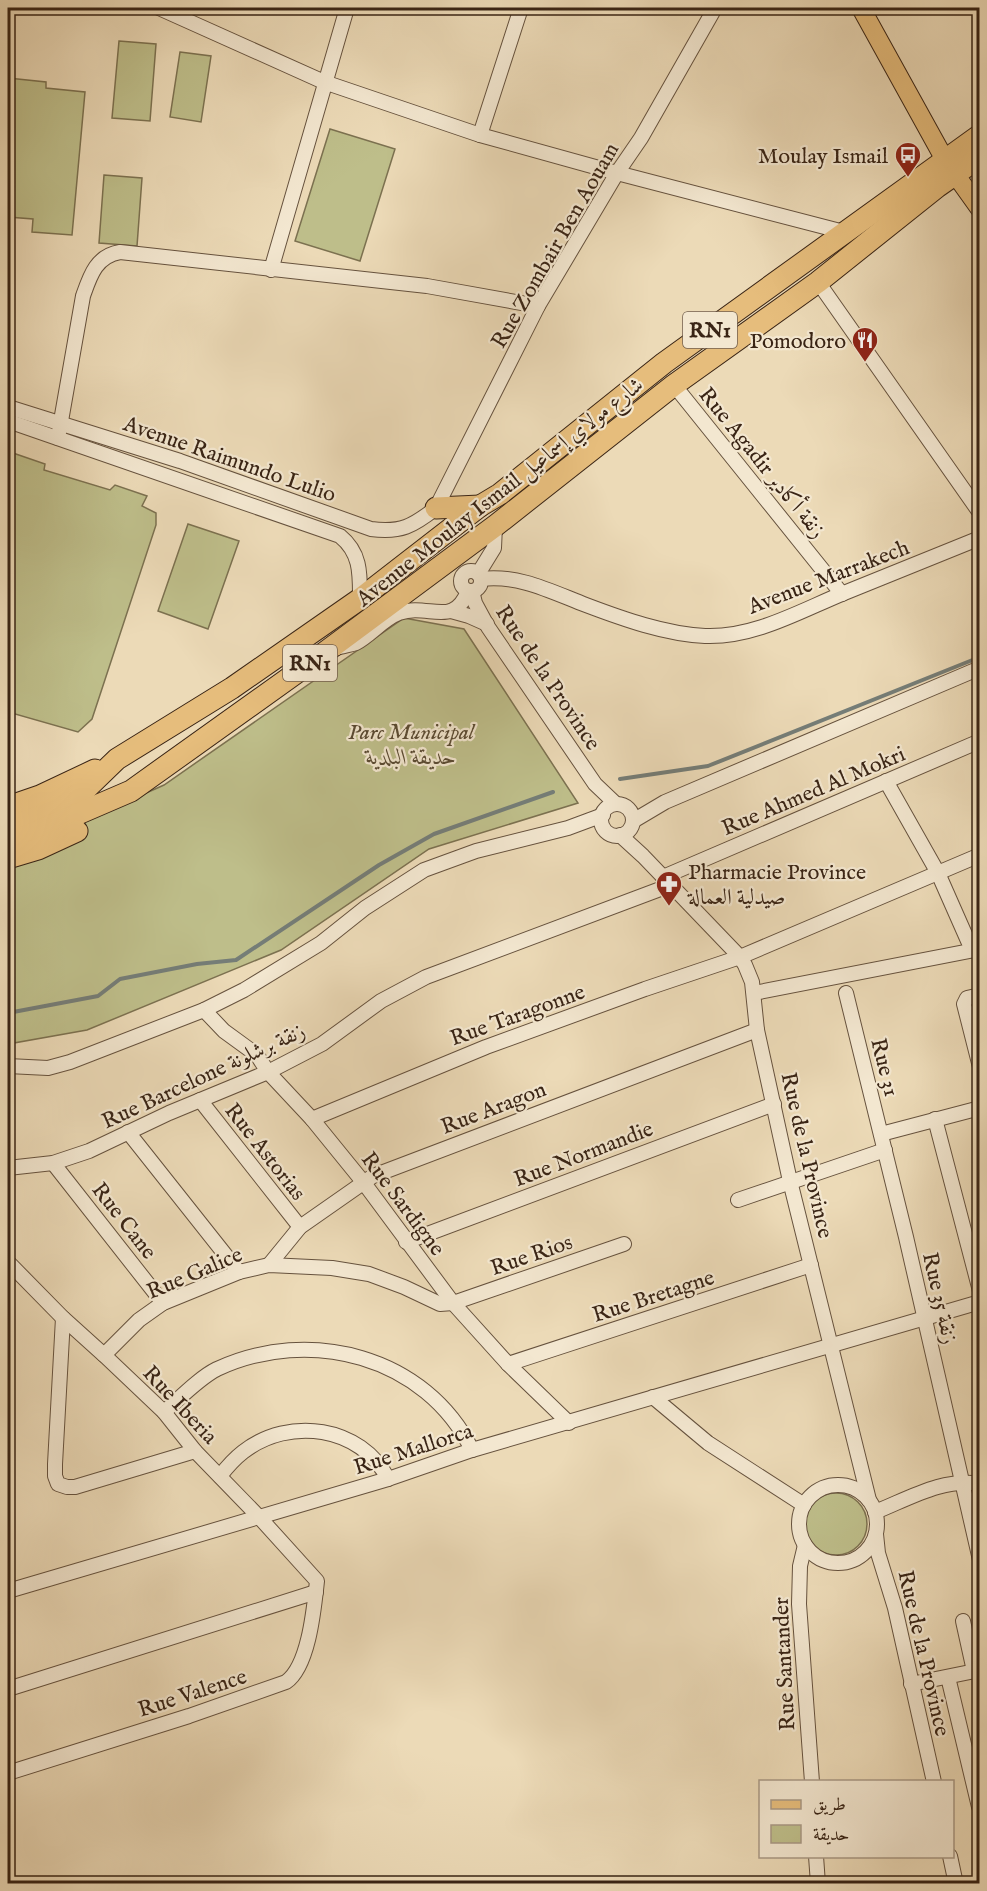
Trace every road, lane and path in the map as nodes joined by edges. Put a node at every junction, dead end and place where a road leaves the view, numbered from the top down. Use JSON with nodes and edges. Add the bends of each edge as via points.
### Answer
{"nodes":[{"id":1,"x":159,"y":8,"type":"edge"},
{"id":2,"x":347,"y":8,"type":"edge"},
{"id":3,"x":716,"y":8,"type":"edge"},
{"id":4,"x":861,"y":8,"type":"edge"},
{"id":5,"x":516,"y":9,"type":"edge"},
{"id":6,"x":324,"y":82,"type":"junction"},
{"id":7,"x":480,"y":135,"type":"junction"},
{"id":8,"x":980,"y":135,"type":"edge"},
{"id":9,"x":980,"y":157,"type":"edge"},
{"id":10,"x":950,"y":168,"type":"junction"},
{"id":11,"x":617,"y":173,"type":"junction"},
{"id":12,"x":980,"y":209,"type":"edge"},
{"id":13,"x":844,"y":232,"type":"junction"},
{"id":14,"x":271,"y":270,"type":"junction"},
{"id":15,"x":818,"y":282,"type":"junction"},
{"id":16,"x":538,"y":306,"type":"junction"},
{"id":17,"x":674,"y":385,"type":"junction"},
{"id":18,"x":8,"y":407,"type":"edge"},
{"id":19,"x":8,"y":421,"type":"edge"},
{"id":20,"x":62,"y":424,"type":"junction"},
{"id":21,"x":58,"y":438,"type":"junction"},
{"id":22,"x":480,"y":506,"type":"junction"},
{"id":23,"x":436,"y":508,"type":"junction"},
{"id":24,"x":980,"y":513,"type":"edge"},
{"id":25,"x":495,"y":526,"type":"junction"},
{"id":26,"x":980,"y":538,"type":"edge"},
{"id":27,"x":479,"y":576,"type":"junction"},
{"id":28,"x":470,"y":591,"type":"junction"},
{"id":29,"x":842,"y":594,"type":"junction"},
{"id":30,"x":360,"y":598,"type":"junction"},
{"id":31,"x":451,"y":611,"type":"junction"},
{"id":32,"x":487,"y":624,"type":"junction"},
{"id":33,"x":327,"y":651,"type":"junction"},
{"id":34,"x":980,"y":668,"type":"edge"},
{"id":35,"x":980,"y":741,"type":"edge"},
{"id":36,"x":117,"y":759,"type":"junction"},
{"id":37,"x":886,"y":781,"type":"junction"},
{"id":38,"x":123,"y":796,"type":"junction"},
{"id":39,"x":665,"y":802,"type":"junction"},
{"id":40,"x":8,"y":807,"type":"edge"},
{"id":41,"x":611,"y":813,"type":"junction"},
{"id":42,"x":632,"y":824,"type":"junction"},
{"id":43,"x":8,"y":828,"type":"edge"},
{"id":44,"x":620,"y":835,"type":"junction"},
{"id":45,"x":8,"y":844,"type":"edge"},
{"id":46,"x":980,"y":855,"type":"edge"},
{"id":47,"x":643,"y":856,"type":"junction"},
{"id":48,"x":8,"y":858,"type":"edge"},
{"id":49,"x":938,"y":873,"type":"junction"},
{"id":50,"x":667,"y":881,"type":"junction"},
{"id":51,"x":976,"y":950,"type":"edge"},
{"id":52,"x":740,"y":957,"type":"junction"},
{"id":53,"x":754,"y":993,"type":"junction"},
{"id":54,"x":846,"y":993,"type":"dead end"},
{"id":55,"x":980,"y":995,"type":"edge"},
{"id":56,"x":204,"y":1010,"type":"junction"},
{"id":57,"x":757,"y":1030,"type":"junction"},
{"id":58,"x":8,"y":1066,"type":"edge"},
{"id":59,"x":980,"y":1067,"type":"edge"},
{"id":60,"x":268,"y":1072,"type":"junction"},
{"id":61,"x":200,"y":1100,"type":"junction"},
{"id":62,"x":774,"y":1104,"type":"junction"},
{"id":63,"x":980,"y":1108,"type":"edge"},
{"id":64,"x":312,"y":1119,"type":"junction"},
{"id":65,"x":935,"y":1119,"type":"junction"},
{"id":66,"x":128,"y":1132,"type":"junction"},
{"id":67,"x":881,"y":1134,"type":"junction"},
{"id":68,"x":885,"y":1150,"type":"junction"},
{"id":69,"x":53,"y":1163,"type":"junction"},
{"id":70,"x":8,"y":1168,"type":"edge"},
{"id":71,"x":790,"y":1181,"type":"junction"},
{"id":72,"x":363,"y":1183,"type":"junction"},
{"id":73,"x":738,"y":1200,"type":"dead end"},
{"id":74,"x":300,"y":1227,"type":"junction"},
{"id":75,"x":406,"y":1242,"type":"junction"},
{"id":76,"x":624,"y":1244,"type":"dead end"},
{"id":77,"x":8,"y":1262,"type":"edge"},
{"id":78,"x":269,"y":1265,"type":"junction"},
{"id":79,"x":811,"y":1265,"type":"junction"},
{"id":80,"x":238,"y":1272,"type":"junction"},
{"id":81,"x":980,"y":1291,"type":"edge"},
{"id":82,"x":980,"y":1302,"type":"edge"},
{"id":83,"x":163,"y":1303,"type":"junction"},
{"id":84,"x":453,"y":1303,"type":"junction"},
{"id":85,"x":63,"y":1318,"type":"junction"},
{"id":86,"x":924,"y":1318,"type":"junction"},
{"id":87,"x":831,"y":1346,"type":"junction"},
{"id":88,"x":104,"y":1355,"type":"junction"},
{"id":89,"x":508,"y":1364,"type":"junction"},
{"id":90,"x":653,"y":1397,"type":"junction"},
{"id":91,"x":164,"y":1412,"type":"junction"},
{"id":92,"x":569,"y":1423,"type":"junction"},
{"id":93,"x":472,"y":1450,"type":"junction"},
{"id":94,"x":195,"y":1451,"type":"junction"},
{"id":95,"x":220,"y":1476,"type":"junction"},
{"id":96,"x":388,"y":1479,"type":"junction"},
{"id":97,"x":962,"y":1482,"type":"junction"},
{"id":98,"x":980,"y":1484,"type":"edge"},
{"id":99,"x":804,"y":1505,"type":"junction"},
{"id":100,"x":872,"y":1506,"type":"junction"},
{"id":101,"x":260,"y":1518,"type":"junction"},
{"id":102,"x":876,"y":1534,"type":"junction"},
{"id":103,"x":805,"y":1545,"type":"junction"},
{"id":104,"x":980,"y":1560,"type":"edge"},
{"id":105,"x":317,"y":1586,"type":"junction"},
{"id":106,"x":8,"y":1591,"type":"edge"},
{"id":107,"x":963,"y":1621,"type":"dead end"},
{"id":108,"x":977,"y":1670,"type":"edge"},
{"id":109,"x":948,"y":1677,"type":"junction"},
{"id":110,"x":911,"y":1684,"type":"junction"},
{"id":111,"x":8,"y":1689,"type":"edge"},
{"id":112,"x":8,"y":1773,"type":"edge"},
{"id":113,"x":812,"y":1780,"type":"edge"},
{"id":114,"x":934,"y":1780,"type":"edge"},
{"id":115,"x":979,"y":1807,"type":"edge"},
{"id":116,"x":816,"y":1858,"type":"edge"},
{"id":117,"x":950,"y":1858,"type":"edge"},
{"id":118,"x":818,"y":1884,"type":"edge"},
{"id":119,"x":956,"y":1884,"type":"edge"}],
"edges":[{"from":1,"to":6,"type":"street"},
{"from":2,"to":6,"type":"street"},
{"from":3,"to":11,"type":"street","name":"Rue Zombair Ben Aouam"},
{"from":4,"to":10,"type":"main road"},
{"from":5,"to":7,"type":"street"},
{"from":6,"to":7,"type":"street"},
{"from":6,"to":14,"type":"street"},
{"from":7,"to":11,"type":"street"},
{"from":8,"to":10,"type":"highway","name":"Avenue Moulay Ismail شارع مولاي إسماعيل","number":"RN1"},
{"from":9,"to":10,"type":"highway","name":"Avenue Moulay Ismail شارع مولاي إسماعيل","number":"RN1"},
{"from":10,"to":12,"type":"main road"},
{"from":10,"to":13,"type":"highway","name":"Avenue Moulay Ismail شارع مولاي إسماعيل","number":"RN1"},
{"from":10,"to":15,"type":"highway","name":"Avenue Moulay Ismail شارع مولاي إسماعيل","number":"RN1"},
{"from":11,"to":13,"type":"street"},
{"from":11,"to":16,"type":"street","name":"Rue Zombair Ben Aouam"},
{"from":13,"to":22,"type":"highway","name":"Avenue Moulay Ismail شارع مولاي إسماعيل","number":"RN1","via":[[664,363]]},
{"from":14,"to":16,"type":"street","via":[[427,286]]},
{"from":14,"to":20,"type":"street","via":[[120,252],[106,256],[92,274],[83,296]]},
{"from":15,"to":17,"type":"highway","name":"Avenue Moulay Ismail شارع مولاي إسماعيل","number":"RN1"},
{"from":15,"to":24,"type":"street"},
{"from":16,"to":23,"type":"street","name":"Rue Zombair Ben Aouam"},
{"from":17,"to":25,"type":"highway","name":"Avenue Moulay Ismail شارع مولاي إسماعيل","number":"RN1"},
{"from":17,"to":29,"type":"street","name":"Rue Agadir زنقة أكادير"},
{"from":18,"to":20,"type":"street","name":"Avenue Raimundo Lulio"},
{"from":19,"to":21,"type":"street","name":"Avenue Raimundo Lulio"},
{"from":20,"to":21,"type":"street"},
{"from":20,"to":23,"type":"street","name":"Avenue Raimundo Lulio","via":[[371,529],[405,528]]},
{"from":21,"to":30,"type":"street","name":"Avenue Raimundo Lulio","via":[[340,536],[357,555]]},
{"from":22,"to":23,"type":"highway"},
{"from":22,"to":30,"type":"highway","name":"Avenue Moulay Ismail شارع مولاي إسماعيل","number":"RN1"},
{"from":25,"to":27,"type":"street","via":[[494,548]]},
{"from":25,"to":33,"type":"highway","name":"Avenue Moulay Ismail شارع مولاي إسماعيل","number":"RN1"},
{"from":26,"to":29,"type":"street","name":"Avenue Marrakech"},
{"from":27,"to":28,"type":"street","via":[[478,588]]},
{"from":27,"to":29,"type":"street","name":"Avenue Marrakech","via":[[511,578],[647,625],[705,636],[771,624]]},
{"from":28,"to":31,"type":"street","via":[[458,609]]},
{"from":28,"to":32,"type":"street","name":"Rue de la Province"},
{"from":30,"to":36,"type":"highway","name":"Avenue Moulay Ismail شارع مولاي إسماعيل","number":"RN1","via":[[232,688]]},
{"from":31,"to":32,"type":"street"},
{"from":31,"to":33,"type":"street","via":[[399,613],[355,643]]},
{"from":32,"to":41,"type":"street","name":"Rue de la Province"},
{"from":33,"to":38,"type":"highway","name":"Avenue Moulay Ismail شارع مولاي إسماعيل","number":"RN1"},
{"from":34,"to":39,"type":"street"},
{"from":35,"to":37,"type":"street","name":"Rue Ahmed Al Mokri"},
{"from":36,"to":40,"type":"highway"},
{"from":36,"to":43,"type":"highway","name":"Avenue Moulay Ismail شارع مولاي إسماعيل","number":"RN1","via":[[70,800]]},
{"from":37,"to":49,"type":"street"},
{"from":37,"to":50,"type":"street","name":"Rue Ahmed Al Mokri"},
{"from":38,"to":45,"type":"highway","name":"Avenue Moulay Ismail شارع مولاي إسماعيل","number":"RN1"},
{"from":38,"to":48,"type":"highway","via":[[93,822],[38,849]]},
{"from":39,"to":41,"type":"street"},
{"from":39,"to":42,"type":"street"},
{"from":41,"to":42,"type":"street","name":"Rue de la Province","via":[[631,812]]},
{"from":41,"to":44,"type":"street","name":"Rue de la Province","via":[[611,834]]},
{"from":41,"to":56,"type":"street","via":[[424,870],[365,908],[321,943]]},
{"from":42,"to":44,"type":"street"},
{"from":42,"to":47,"type":"street","name":"Rue de la Province"},
{"from":44,"to":47,"type":"street","name":"Rue de la Province"},
{"from":46,"to":49,"type":"street","name":"Rue Taragonne"},
{"from":47,"to":50,"type":"street","name":"Rue de la Province"},
{"from":49,"to":51,"type":"street"},
{"from":49,"to":52,"type":"street","name":"Rue Taragonne"},
{"from":50,"to":52,"type":"street","name":"Rue de la Province"},
{"from":50,"to":60,"type":"street","name":"Rue Barcelone زنقة برشلونة","via":[[426,977],[381,1001],[322,1044]]},
{"from":51,"to":53,"type":"street"},
{"from":52,"to":53,"type":"street","name":"Rue de la Province"},
{"from":52,"to":64,"type":"street","name":"Rue Taragonne","via":[[486,1047]]},
{"from":53,"to":57,"type":"street","name":"Rue de la Province"},
{"from":54,"to":67,"type":"street","name":"Rue 31"},
{"from":55,"to":59,"type":"street","via":[[967,998],[964,1004]]},
{"from":56,"to":58,"type":"street","via":[[70,1062],[48,1068]]},
{"from":56,"to":60,"type":"street","name":"Rue Sardigne","via":[[224,1031],[258,1056]]},
{"from":57,"to":62,"type":"street","name":"Rue de la Province"},
{"from":57,"to":72,"type":"street","name":"Rue Aragon","via":[[402,1164]]},
{"from":60,"to":61,"type":"street","name":"Rue Barcelone زنقة برشلونة"},
{"from":60,"to":64,"type":"street","name":"Rue Sardigne"},
{"from":61,"to":66,"type":"street","name":"Rue Barcelone زنقة برشلونة"},
{"from":61,"to":74,"type":"street","name":"Rue Astorias"},
{"from":62,"to":71,"type":"street","name":"Rue de la Province"},
{"from":62,"to":75,"type":"street","name":"Rue Normandie"},
{"from":63,"to":65,"type":"street"},
{"from":64,"to":72,"type":"street","name":"Rue Sardigne"},
{"from":65,"to":67,"type":"street"},
{"from":65,"to":81,"type":"street"},
{"from":66,"to":69,"type":"street","name":"Rue Barcelone زنقة برشلونة"},
{"from":66,"to":80,"type":"street"},
{"from":67,"to":68,"type":"street","name":"Rue 31"},
{"from":68,"to":71,"type":"street"},
{"from":68,"to":86,"type":"street","name":"Rue 35 زنقة"},
{"from":69,"to":70,"type":"street","name":"Rue Barcelone زنقة برشلونة"},
{"from":69,"to":83,"type":"street","name":"Rue Cane"},
{"from":71,"to":73,"type":"street"},
{"from":71,"to":79,"type":"street","name":"Rue de la Province"},
{"from":72,"to":74,"type":"street","name":"Rue Aragon"},
{"from":72,"to":75,"type":"street","name":"Rue Sardigne"},
{"from":74,"to":78,"type":"street","name":"Rue Aragon"},
{"from":75,"to":84,"type":"street","name":"Rue Sardigne"},
{"from":76,"to":84,"type":"street","name":"Rue Rios"},
{"from":77,"to":85,"type":"street","name":"Rue Iberia"},
{"from":78,"to":80,"type":"street","name":"Rue Galice"},
{"from":78,"to":84,"type":"street","name":"Rue Galice","via":[[369,1274],[440,1304]]},
{"from":79,"to":87,"type":"street","name":"Rue de la Province"},
{"from":79,"to":89,"type":"street","name":"Rue Bretagne"},
{"from":80,"to":83,"type":"street","name":"Rue Galice"},
{"from":82,"to":86,"type":"street","name":"Rue Mallorca"},
{"from":83,"to":88,"type":"street","name":"Rue Galice","via":[[139,1320]]},
{"from":84,"to":89,"type":"street","name":"Rue Sardigne"},
{"from":85,"to":88,"type":"street","name":"Rue Iberia"},
{"from":85,"to":94,"type":"street","via":[[55,1464],[58,1484],[75,1487]]},
{"from":86,"to":87,"type":"street","name":"Rue Mallorca"},
{"from":86,"to":97,"type":"street","name":"Rue 35 زنقة"},
{"from":87,"to":90,"type":"street","name":"Rue Mallorca"},
{"from":87,"to":100,"type":"street","name":"Rue de la Province"},
{"from":88,"to":91,"type":"street","name":"Rue Iberia"},
{"from":89,"to":92,"type":"street","name":"Rue Sardigne"},
{"from":90,"to":92,"type":"street","name":"Rue Mallorca"},
{"from":90,"to":99,"type":"street","via":[[708,1443]]},
{"from":91,"to":93,"type":"street","via":[[215,1370],[249,1358],[309,1349],[347,1353],[392,1370],[427,1393],[450,1416]]},
{"from":91,"to":94,"type":"street","name":"Rue Iberia"},
{"from":92,"to":93,"type":"street","name":"Rue Mallorca"},
{"from":93,"to":96,"type":"street","name":"Rue Mallorca"},
{"from":94,"to":95,"type":"street","name":"Rue Iberia"},
{"from":95,"to":96,"type":"street","via":[[257,1443],[306,1431],[328,1432],[348,1439],[368,1452]]},
{"from":95,"to":101,"type":"street","name":"Rue Iberia"},
{"from":96,"to":101,"type":"street","name":"Rue Mallorca"},
{"from":97,"to":98,"type":"street"},
{"from":97,"to":100,"type":"street"},
{"from":97,"to":104,"type":"street","name":"Rue 35 زنقة"},
{"from":99,"to":100,"type":"street","via":[[820,1490],[841,1485],[861,1493]]},
{"from":99,"to":103,"type":"street","via":[[799,1525]]},
{"from":100,"to":102,"type":"street"},
{"from":101,"to":105,"type":"street","name":"Rue Iberia"},
{"from":101,"to":106,"type":"street","name":"Rue Mallorca"},
{"from":102,"to":103,"type":"street","via":[[865,1553],[844,1563],[822,1560]]},
{"from":102,"to":110,"type":"street","name":"Rue de la Province"},
{"from":103,"to":113,"type":"street","name":"Rue Santander","via":[[799,1604]]},
{"from":105,"to":111,"type":"street"},
{"from":105,"to":112,"type":"street","name":"Rue Valence","via":[[305,1648],[295,1673],[286,1682]]},
{"from":107,"to":108,"type":"street"},
{"from":108,"to":109,"type":"street"},
{"from":109,"to":110,"type":"street"},
{"from":109,"to":115,"type":"street"},
{"from":110,"to":114,"type":"street","name":"Rue de la Province"},
{"from":116,"to":118,"type":"street"},
{"from":117,"to":119,"type":"street"}]}
